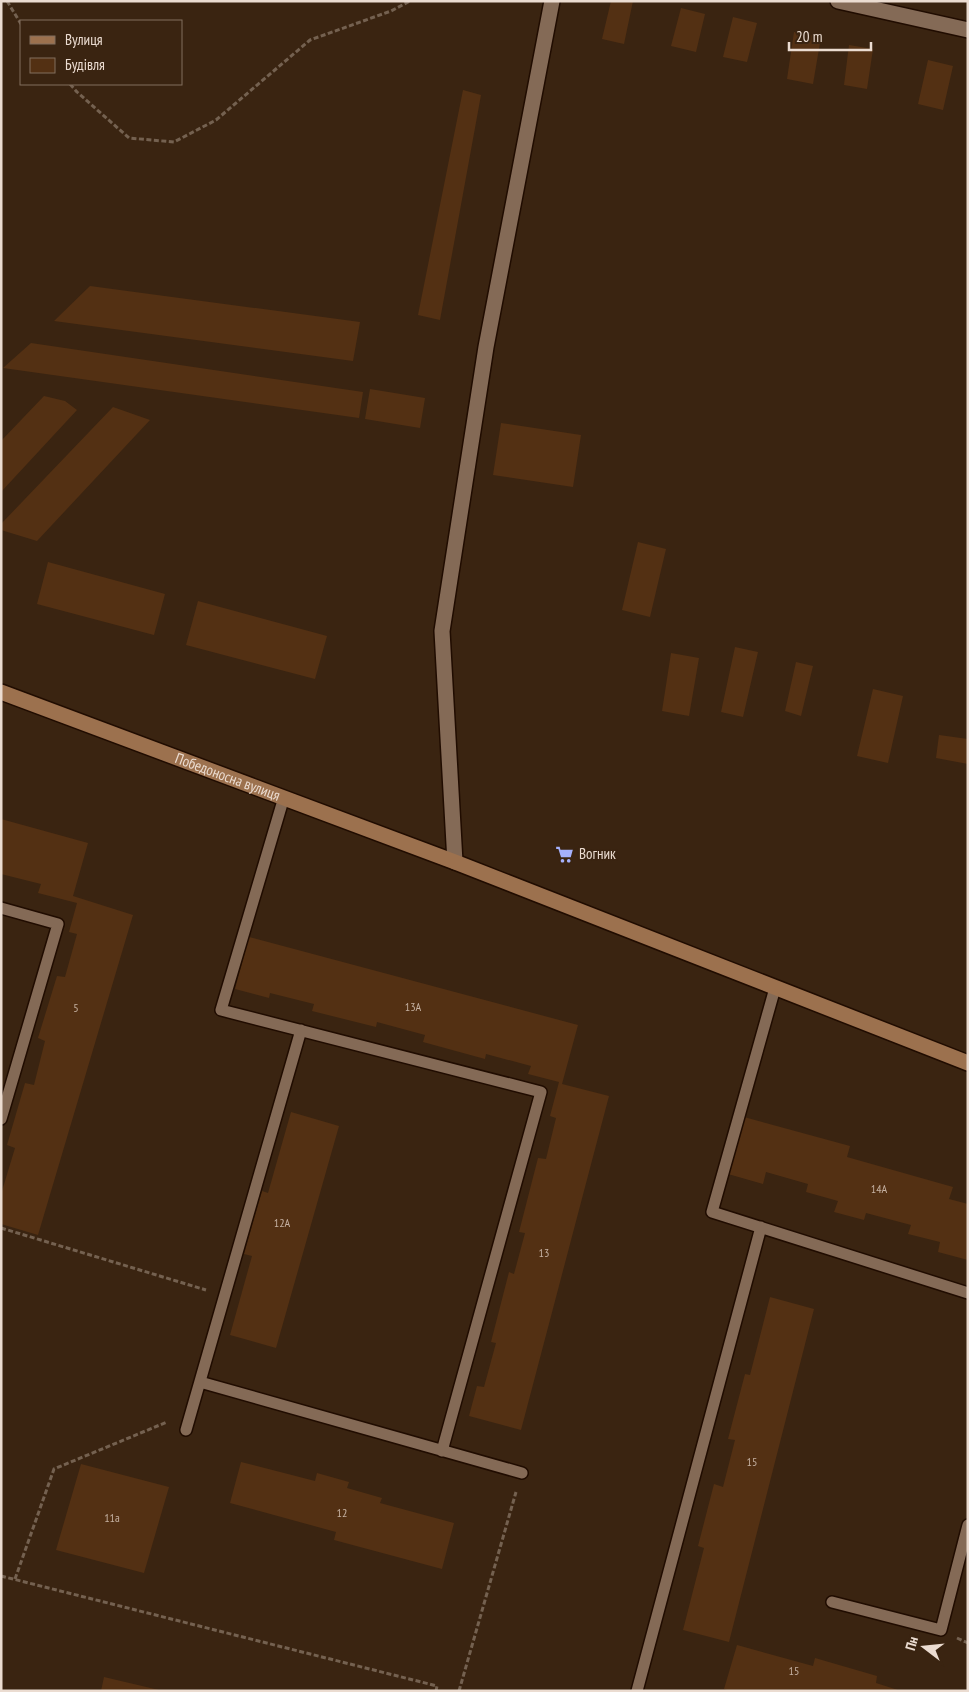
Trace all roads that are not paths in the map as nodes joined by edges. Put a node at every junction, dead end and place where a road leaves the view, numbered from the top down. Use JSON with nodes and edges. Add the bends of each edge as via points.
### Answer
{"nodes":[{"id":1,"x":552,"y":1,"type":"edge"},
{"id":2,"x":838,"y":1,"type":"edge"},
{"id":3,"x":968,"y":30,"type":"edge"},
{"id":4,"x":1,"y":692,"type":"edge"},
{"id":5,"x":284,"y":798,"type":"junction"},
{"id":6,"x":455,"y":862,"type":"junction"},
{"id":7,"x":1,"y":908,"type":"edge"},
{"id":8,"x":775,"y":988,"type":"junction"},
{"id":9,"x":300,"y":1030,"type":"junction"},
{"id":10,"x":968,"y":1063,"type":"edge"},
{"id":11,"x":1,"y":1119,"type":"edge"},
{"id":12,"x":761,"y":1227,"type":"junction"},
{"id":13,"x":968,"y":1292,"type":"edge"},
{"id":14,"x":200,"y":1382,"type":"junction"},
{"id":15,"x":186,"y":1430,"type":"dead end"},
{"id":16,"x":442,"y":1451,"type":"junction"},
{"id":17,"x":522,"y":1473,"type":"road end"},
{"id":18,"x":968,"y":1525,"type":"edge"},
{"id":19,"x":832,"y":1602,"type":"dead end"},
{"id":20,"x":637,"y":1691,"type":"edge"}],
"edges":[{"from":1,"to":6,"type":"street","via":[[486,347],[442,631]]},
{"from":2,"to":3,"type":"street"},
{"from":4,"to":5,"type":"street","name":"Победоносна вулиця"},
{"from":5,"to":6,"type":"street","name":"Победоносна вулиця"},
{"from":5,"to":9,"type":"lane","via":[[221,1010]]},
{"from":6,"to":8,"type":"street","name":"Победоносна вулиця"},
{"from":7,"to":11,"type":"lane","via":[[58,924]]},
{"from":8,"to":10,"type":"street","name":"Победоносна вулиця"},
{"from":8,"to":12,"type":"lane","via":[[712,1212]]},
{"from":9,"to":14,"type":"lane"},
{"from":9,"to":16,"type":"lane","via":[[541,1092]]},
{"from":12,"to":13,"type":"lane"},
{"from":12,"to":20,"type":"lane"},
{"from":14,"to":15,"type":"lane"},
{"from":14,"to":16,"type":"lane"},
{"from":16,"to":17,"type":"lane"},
{"from":18,"to":19,"type":"lane","via":[[941,1630]]}]}
